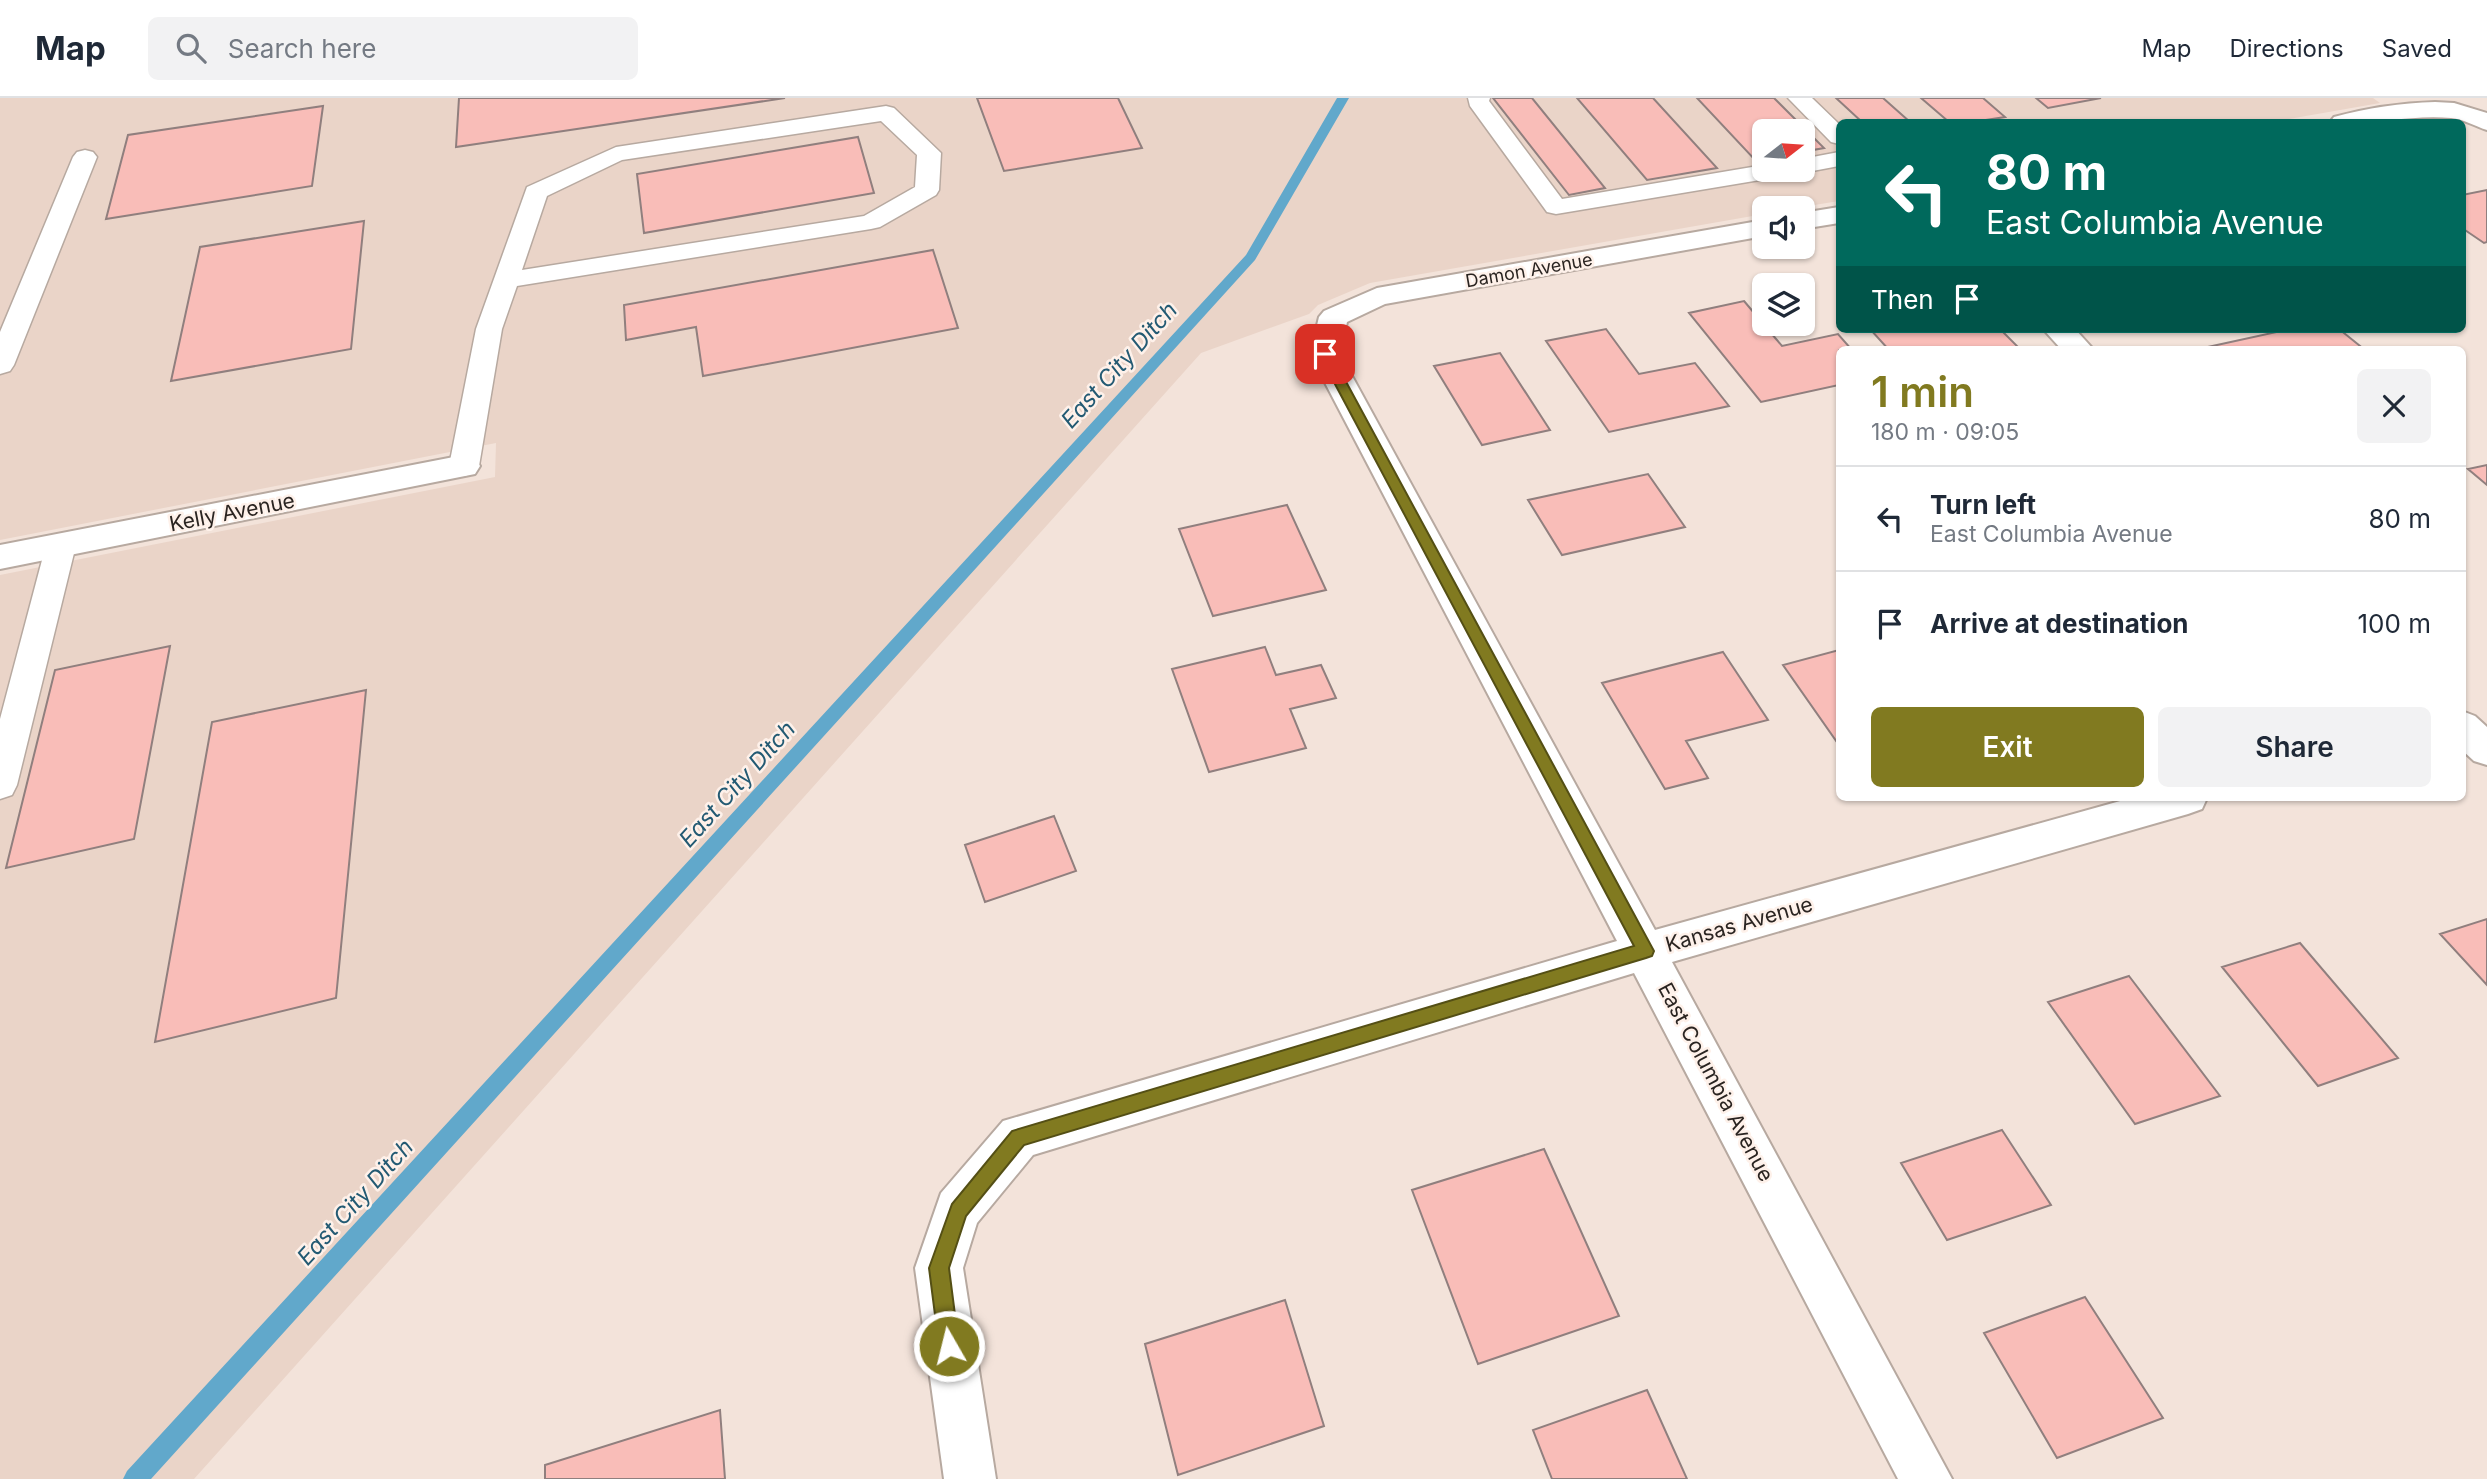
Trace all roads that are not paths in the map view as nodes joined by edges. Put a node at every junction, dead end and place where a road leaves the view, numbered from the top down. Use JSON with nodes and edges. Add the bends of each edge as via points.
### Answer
{"nodes":[{"id":1,"x":1479,"y":98,"type":"edge"},
{"id":2,"x":1799,"y":98,"type":"edge"},
{"id":3,"x":2360,"y":119,"type":"edge"},
{"id":4,"x":2487,"y":122,"type":"edge"},
{"id":5,"x":1836,"y":134,"type":"edge"},
{"id":6,"x":85,"y":158,"type":"dead end"},
{"id":7,"x":1836,"y":160,"type":"edge"},
{"id":8,"x":1815,"y":164,"type":"edge"},
{"id":9,"x":1752,"y":174,"type":"edge"},
{"id":10,"x":1836,"y":215,"type":"edge"},
{"id":11,"x":1815,"y":219,"type":"edge"},
{"id":12,"x":1752,"y":230,"type":"edge"},
{"id":13,"x":507,"y":280,"type":"junction"},
{"id":14,"x":8,"y":326,"type":"edge"},
{"id":15,"x":2062,"y":333,"type":"edge"},
{"id":16,"x":2075,"y":346,"type":"edge"},
{"id":17,"x":1325,"y":354,"type":"joint"},
{"id":18,"x":0,"y":365,"type":"edge"},
{"id":19,"x":464,"y":466,"type":"joint"},
{"id":20,"x":61,"y":545,"type":"junction"},
{"id":21,"x":0,"y":557,"type":"edge"},
{"id":22,"x":2487,"y":714,"type":"edge"},
{"id":23,"x":2466,"y":722,"type":"edge"},
{"id":24,"x":2466,"y":727,"type":"edge"},
{"id":25,"x":2487,"y":750,"type":"edge"},
{"id":26,"x":0,"y":785,"type":"edge"},
{"id":27,"x":2177,"y":801,"type":"edge"},
{"id":28,"x":1646,"y":951,"type":"junction"},
{"id":29,"x":970,"y":1479,"type":"edge"},
{"id":30,"x":1926,"y":1479,"type":"edge"}],
"edges":[{"from":1,"to":9,"type":"lane","via":[[1556,207]]},
{"from":2,"to":5,"type":"lane"},
{"from":3,"to":4,"type":"street","via":[[2441,110]]},
{"from":6,"to":14,"type":"lane"},
{"from":7,"to":8,"type":"lane"},
{"from":10,"to":11,"type":"street"},
{"from":12,"to":17,"type":"street","name":"Damon Avenue","via":[[1377,297],[1334,317]]},
{"from":13,"to":13,"type":"lane","via":[[536,192],[615,154],[886,113],[929,153],[927,190],[871,222]]},
{"from":13,"to":19,"type":"lane","via":[[489,329]]},
{"from":14,"to":18,"type":"lane"},
{"from":15,"to":16,"type":"street"},
{"from":17,"to":28,"type":"street","name":"East Columbia Avenue"},
{"from":19,"to":20,"type":"street","name":"Kelly Avenue"},
{"from":20,"to":21,"type":"street","name":"Kelly Avenue"},
{"from":20,"to":26,"type":"lane"},
{"from":22,"to":23,"type":"street"},
{"from":24,"to":25,"type":"street"},
{"from":27,"to":28,"type":"street","name":"Kansas Avenue"},
{"from":28,"to":29,"type":"street","name":"Kansas Avenue","via":[[1018,1138],[958,1210],[939,1268]]},
{"from":28,"to":30,"type":"street","name":"East Columbia Avenue"}]}
